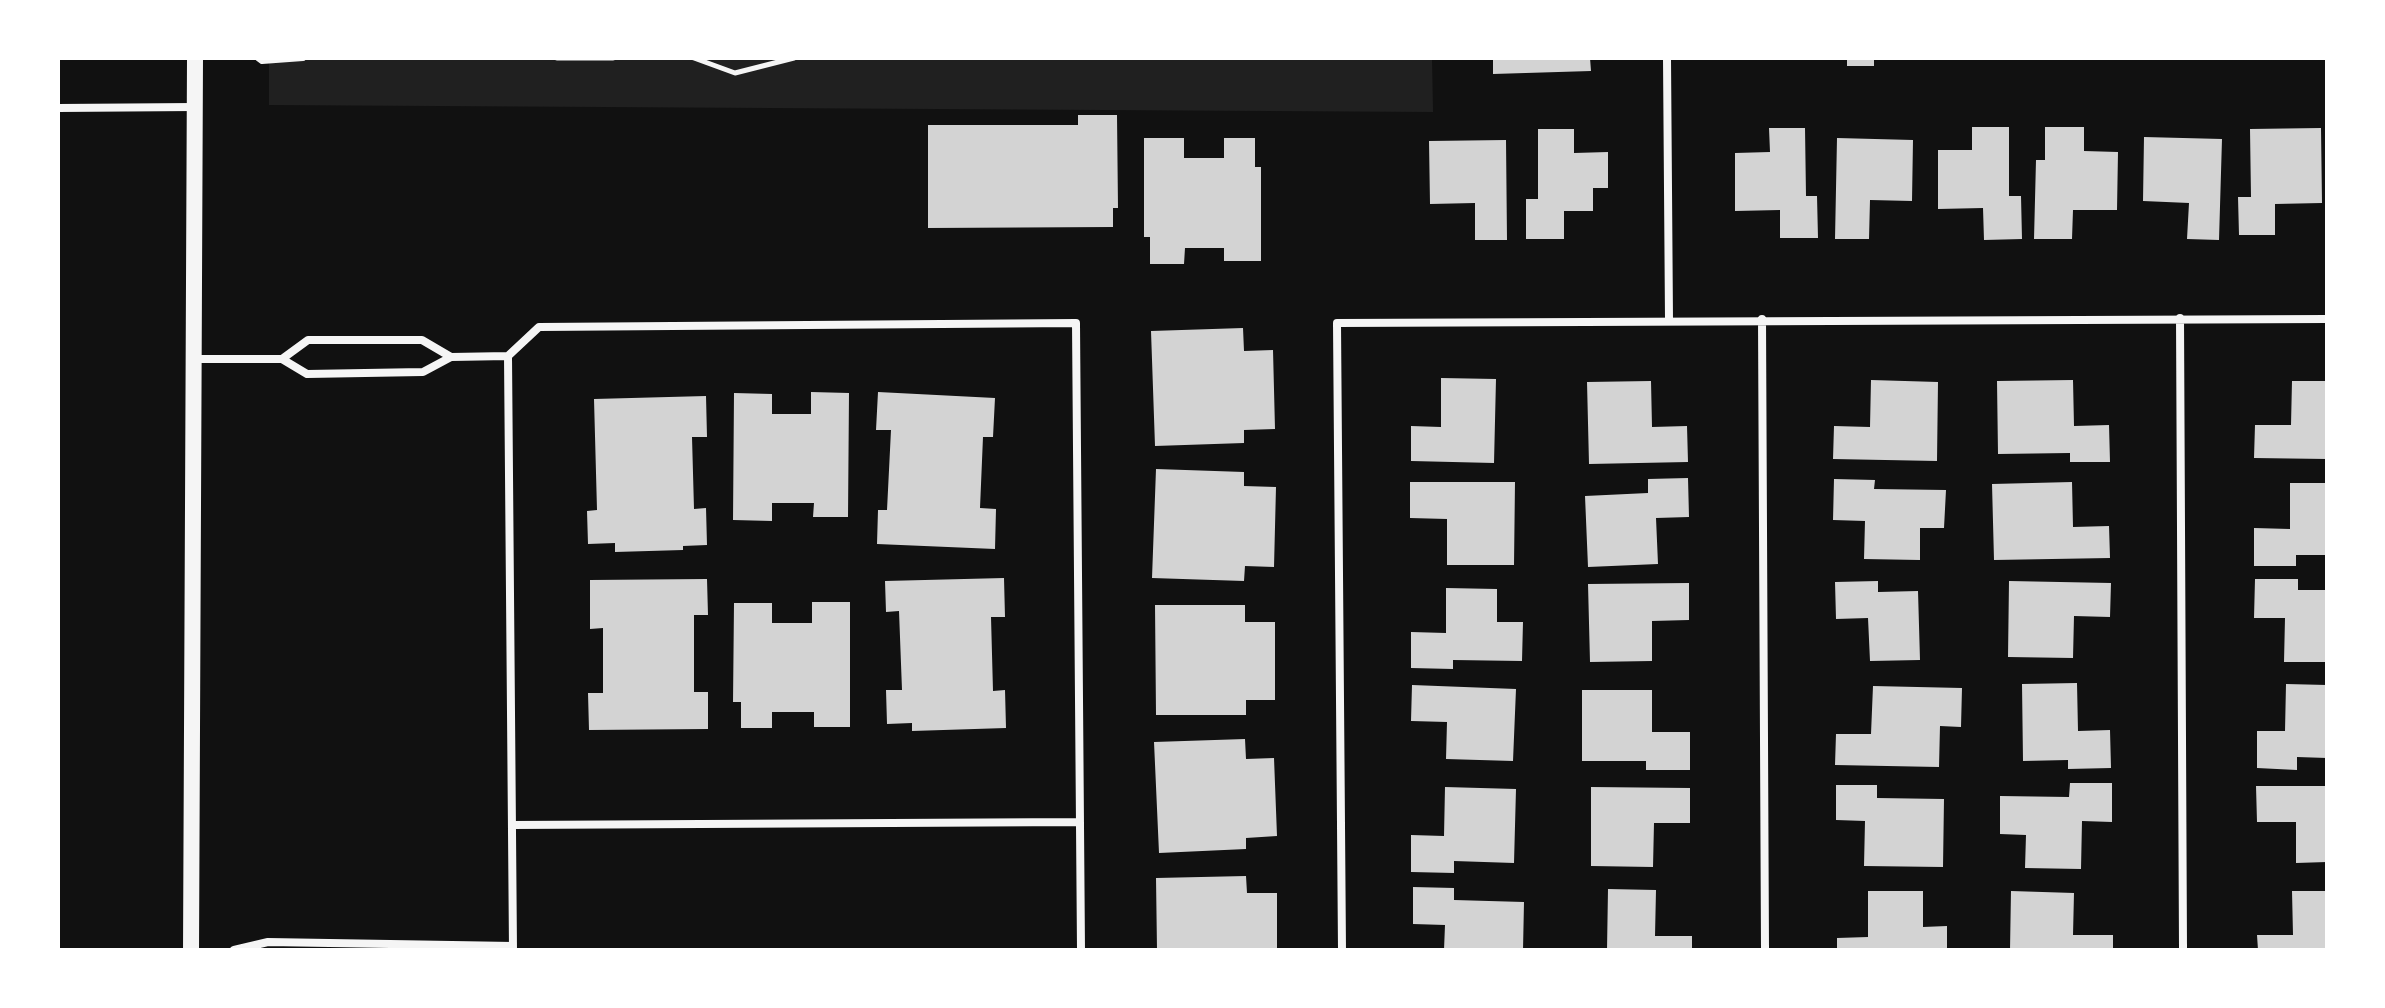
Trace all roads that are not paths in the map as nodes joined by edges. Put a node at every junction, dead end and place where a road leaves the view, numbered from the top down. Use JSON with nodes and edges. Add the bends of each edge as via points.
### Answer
{"nodes":[{"id":1,"x":195,"y":58,"type":"edge"},
{"id":2,"x":258,"y":58,"type":"edge"},
{"id":3,"x":303,"y":58,"type":"edge"},
{"id":4,"x":1667,"y":58,"type":"edge"},
{"id":5,"x":195,"y":107,"type":"junction"},
{"id":6,"x":58,"y":108,"type":"edge"},
{"id":7,"x":2180,"y":318,"type":"junction"},
{"id":8,"x":1762,"y":319,"type":"junction"},
{"id":9,"x":2327,"y":319,"type":"edge"},
{"id":10,"x":1669,"y":320,"type":"junction"},
{"id":11,"x":508,"y":356,"type":"junction"},
{"id":12,"x":451,"y":357,"type":"junction"},
{"id":13,"x":192,"y":359,"type":"junction"},
{"id":14,"x":282,"y":359,"type":"junction"},
{"id":15,"x":1080,"y":822,"type":"junction"},
{"id":16,"x":512,"y":825,"type":"junction"},
{"id":17,"x":513,"y":948,"type":"edge"},
{"id":18,"x":191,"y":950,"type":"edge"},
{"id":19,"x":234,"y":950,"type":"edge"},
{"id":20,"x":1081,"y":950,"type":"edge"},
{"id":21,"x":1342,"y":950,"type":"edge"},
{"id":22,"x":1765,"y":950,"type":"edge"},
{"id":23,"x":2183,"y":950,"type":"edge"}],
"edges":[{"from":1,"to":5,"type":"main road"},
{"from":2,"to":3,"type":"lane"},
{"from":4,"to":10,"type":"street"},
{"from":5,"to":6,"type":"street"},
{"from":5,"to":13,"type":"main road"},
{"from":7,"to":8,"type":"street"},
{"from":7,"to":9,"type":"street"},
{"from":7,"to":23,"type":"street"},
{"from":8,"to":10,"type":"street"},
{"from":8,"to":22,"type":"street"},
{"from":10,"to":21,"type":"street","via":[[1337,323]]},
{"from":11,"to":12,"type":"street"},
{"from":11,"to":15,"type":"street","via":[[539,327],[1076,323]]},
{"from":11,"to":16,"type":"street"},
{"from":12,"to":14,"type":"street","via":[[423,372],[307,374]]},
{"from":12,"to":14,"type":"street","via":[[422,340],[308,340]]},
{"from":13,"to":14,"type":"street"},
{"from":13,"to":18,"type":"main road"},
{"from":15,"to":16,"type":"street"},
{"from":15,"to":20,"type":"street"},
{"from":16,"to":17,"type":"street"},
{"from":17,"to":19,"type":"street","via":[[268,942]]}]}
